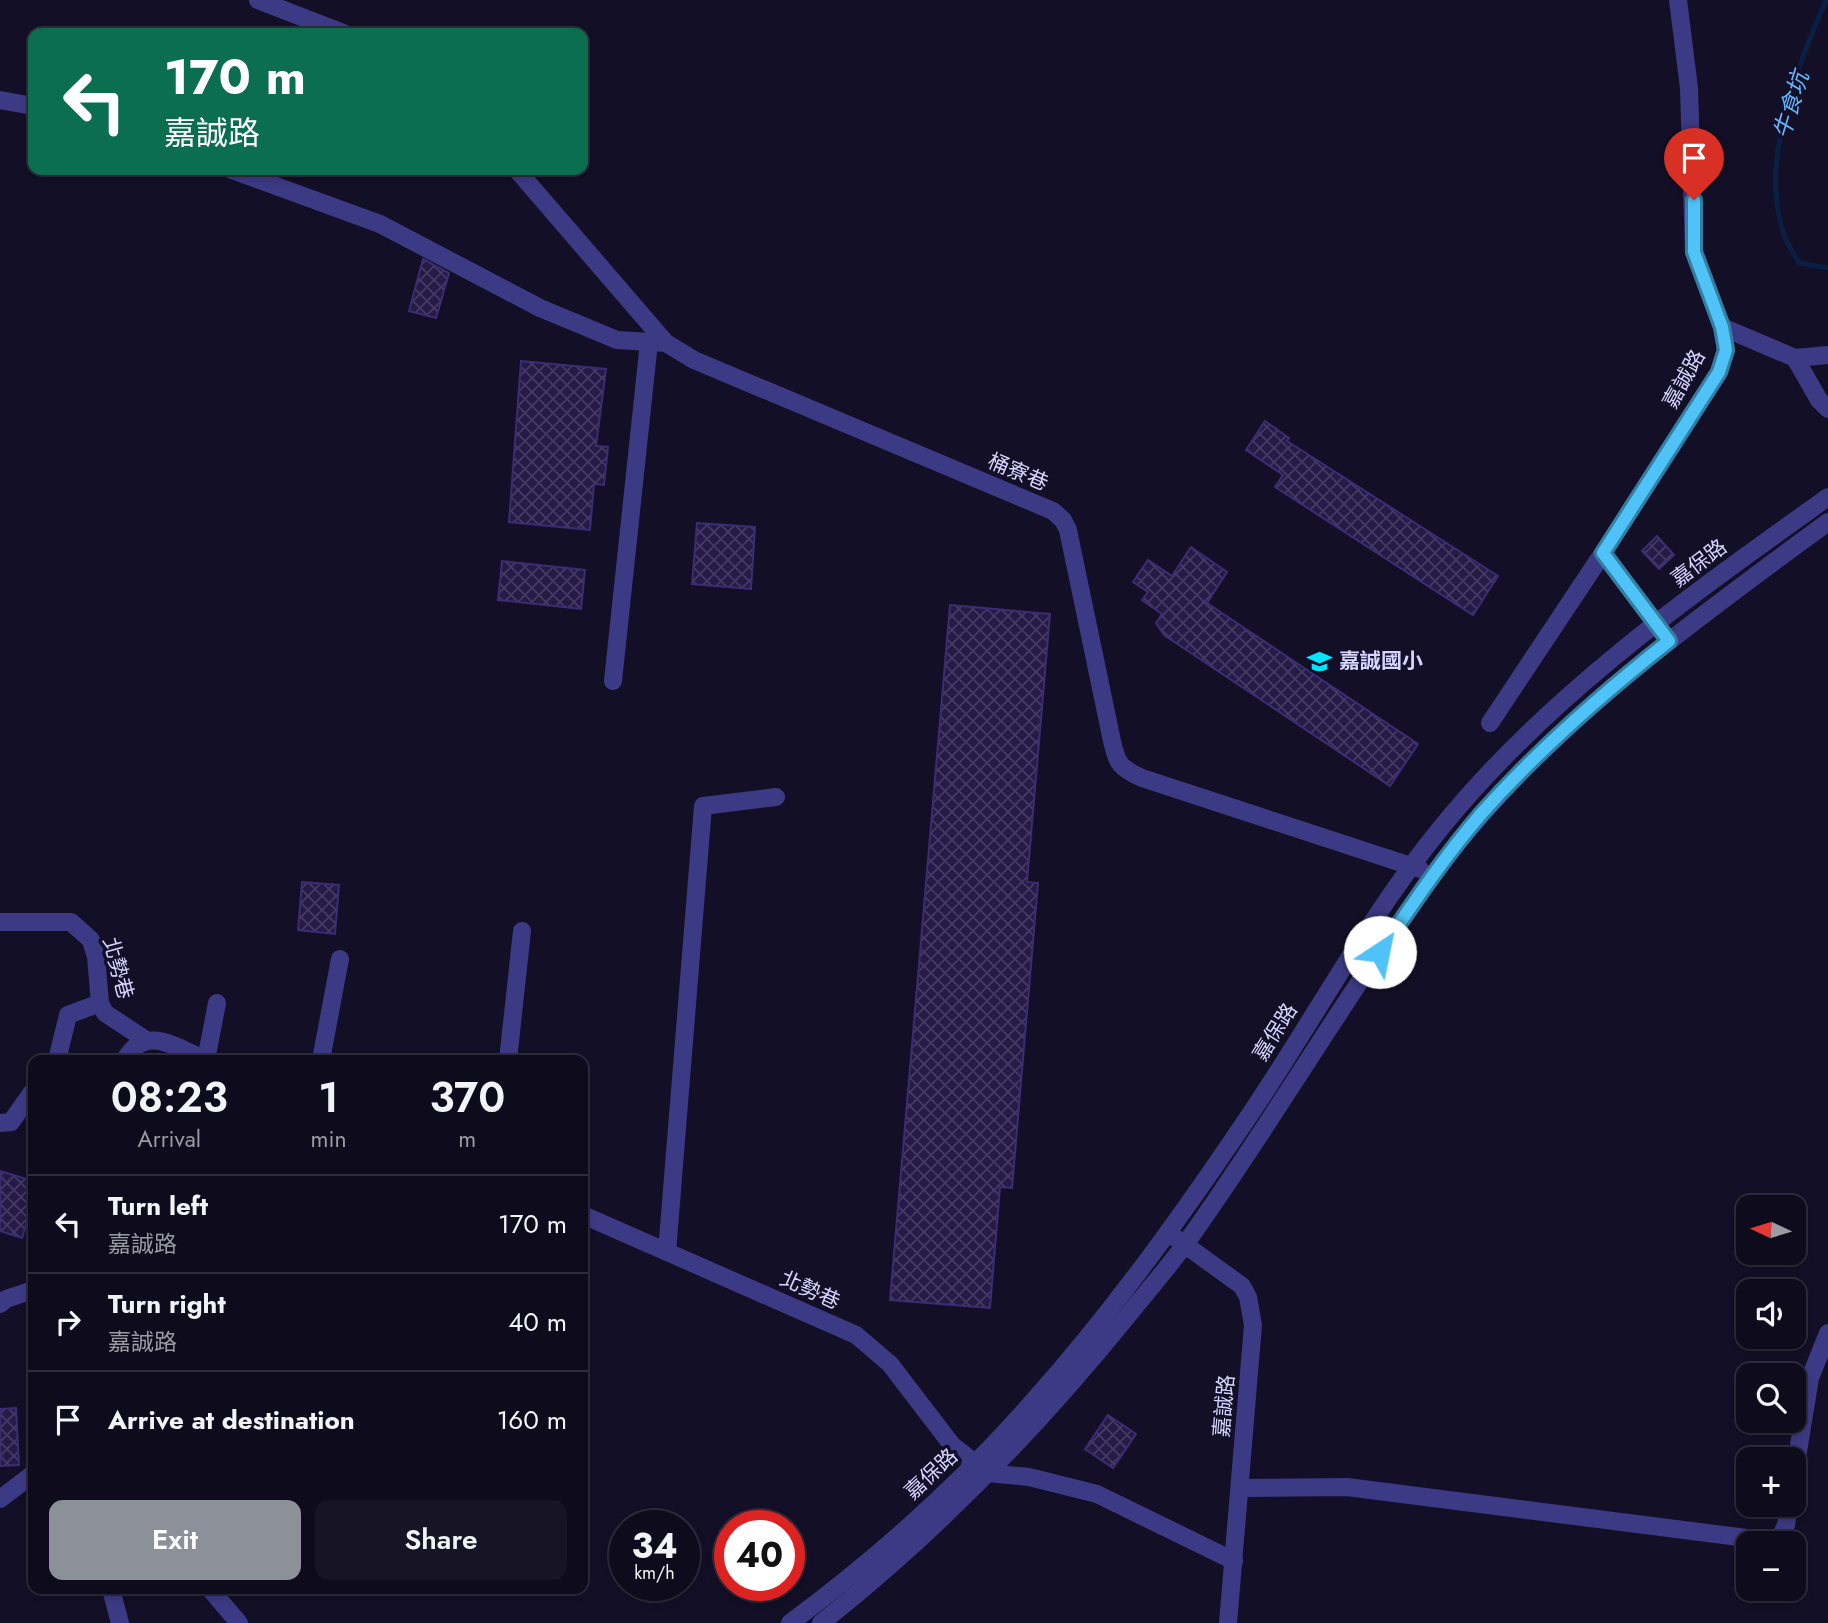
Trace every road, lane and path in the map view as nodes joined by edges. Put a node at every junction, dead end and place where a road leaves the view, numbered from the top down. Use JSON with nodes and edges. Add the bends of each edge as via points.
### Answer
{"nodes":[{"id":1,"x":258,"y":0,"type":"edge"},
{"id":2,"x":1670,"y":0,"type":"edge"},
{"id":3,"x":1678,"y":0,"type":"edge"},
{"id":4,"x":1679,"y":19,"type":"junction"},
{"id":5,"x":330,"y":28,"type":"edge"},
{"id":6,"x":0,"y":100,"type":"edge"},
{"id":7,"x":28,"y":105,"type":"edge"},
{"id":8,"x":247,"y":175,"type":"edge"},
{"id":9,"x":521,"y":175,"type":"edge"},
{"id":10,"x":1722,"y":327,"type":"junction"},
{"id":11,"x":658,"y":342,"type":"junction"},
{"id":12,"x":1828,"y":355,"type":"edge"},
{"id":13,"x":1795,"y":358,"type":"junction"},
{"id":14,"x":1828,"y":409,"type":"edge"},
{"id":15,"x":1828,"y":497,"type":"edge"},
{"id":16,"x":1828,"y":523,"type":"edge"},
{"id":17,"x":1603,"y":553,"type":"junction"},
{"id":18,"x":1656,"y":624,"type":"junction"},
{"id":19,"x":1669,"y":641,"type":"junction"},
{"id":20,"x":613,"y":681,"type":"dead end"},
{"id":21,"x":1490,"y":723,"type":"dead end"},
{"id":22,"x":776,"y":797,"type":"dead end"},
{"id":23,"x":1411,"y":865,"type":"junction"},
{"id":24,"x":1434,"y":873,"type":"junction"},
{"id":25,"x":0,"y":922,"type":"edge"},
{"id":26,"x":522,"y":931,"type":"dead end"},
{"id":27,"x":340,"y":959,"type":"dead end"},
{"id":28,"x":100,"y":1003,"type":"junction"},
{"id":29,"x":217,"y":1003,"type":"dead end"},
{"id":30,"x":146,"y":1040,"type":"junction"},
{"id":31,"x":56,"y":1055,"type":"edge"},
{"id":32,"x":128,"y":1055,"type":"edge"},
{"id":33,"x":194,"y":1055,"type":"edge"},
{"id":34,"x":207,"y":1055,"type":"edge"},
{"id":35,"x":322,"y":1055,"type":"edge"},
{"id":36,"x":509,"y":1055,"type":"edge"},
{"id":37,"x":28,"y":1098,"type":"edge"},
{"id":38,"x":0,"y":1123,"type":"edge"},
{"id":39,"x":588,"y":1217,"type":"edge"},
{"id":40,"x":1168,"y":1233,"type":"junction"},
{"id":41,"x":1185,"y":1245,"type":"junction"},
{"id":42,"x":667,"y":1252,"type":"junction"},
{"id":43,"x":28,"y":1292,"type":"edge"},
{"id":44,"x":0,"y":1304,"type":"edge"},
{"id":45,"x":1828,"y":1333,"type":"edge"},
{"id":46,"x":1799,"y":1447,"type":"edge"},
{"id":47,"x":983,"y":1467,"type":"junction"},
{"id":48,"x":28,"y":1478,"type":"edge"},
{"id":49,"x":1240,"y":1488,"type":"junction"},
{"id":50,"x":0,"y":1499,"type":"edge"},
{"id":51,"x":1787,"y":1517,"type":"edge"},
{"id":52,"x":1234,"y":1561,"type":"junction"},
{"id":53,"x":112,"y":1594,"type":"edge"},
{"id":54,"x":215,"y":1594,"type":"edge"},
{"id":55,"x":120,"y":1623,"type":"edge"},
{"id":56,"x":239,"y":1623,"type":"edge"},
{"id":57,"x":790,"y":1623,"type":"edge"},
{"id":58,"x":821,"y":1623,"type":"edge"},
{"id":59,"x":1228,"y":1623,"type":"edge"}],
"edges":[{"from":1,"to":5,"type":"street"},
{"from":2,"to":4,"type":"street"},
{"from":3,"to":4,"type":"street","name":"嘉誠路"},
{"from":4,"to":10,"type":"street","name":"嘉誠路","via":[[1689,88],[1694,252]]},
{"from":6,"to":7,"type":"street"},
{"from":8,"to":11,"type":"street","via":[[380,224],[553,314],[617,340]]},
{"from":9,"to":11,"type":"street","name":"桶寮巷"},
{"from":10,"to":13,"type":"street"},
{"from":10,"to":17,"type":"street","name":"嘉誠路","via":[[1726,350],[1719,372]]},
{"from":11,"to":20,"type":"street"},
{"from":11,"to":23,"type":"street","name":"桶寮巷","via":[[1053,511],[1068,530],[1115,756],[1123,770]]},
{"from":12,"to":13,"type":"street"},
{"from":13,"to":14,"type":"street"},
{"from":15,"to":18,"type":"street","name":"嘉保路"},
{"from":16,"to":19,"type":"street","name":"嘉保路"},
{"from":17,"to":18,"type":"street"},
{"from":17,"to":21,"type":"street","name":"嘉誠路"},
{"from":18,"to":19,"type":"street"},
{"from":18,"to":23,"type":"street","name":"嘉保路","via":[[1564,697],[1472,791]]},
{"from":19,"to":24,"type":"street","name":"嘉保路","via":[[1608,689],[1551,743],[1482,814]]},
{"from":22,"to":42,"type":"street","via":[[703,806]]},
{"from":23,"to":24,"type":"street","name":"桶寮巷"},
{"from":23,"to":40,"type":"street","name":"嘉保路"},
{"from":24,"to":41,"type":"street","name":"嘉保路"},
{"from":25,"to":28,"type":"street","name":"北勢巷","via":[[71,922],[91,940]]},
{"from":26,"to":36,"type":"street"},
{"from":27,"to":35,"type":"street"},
{"from":28,"to":30,"type":"street","name":"北勢巷","via":[[105,1013]]},
{"from":28,"to":31,"type":"street","via":[[68,1015]]},
{"from":29,"to":34,"type":"street"},
{"from":30,"to":32,"type":"street"},
{"from":30,"to":33,"type":"street","name":"北勢巷","via":[[162,1041]]},
{"from":37,"to":38,"type":"street","via":[[11,1122]]},
{"from":39,"to":42,"type":"street","name":"北勢巷"},
{"from":40,"to":41,"type":"street","name":"嘉誠路"},
{"from":40,"to":47,"type":"street","name":"嘉保路"},
{"from":41,"to":47,"type":"street","name":"嘉保路","via":[[1061,1396]]},
{"from":41,"to":49,"type":"street","name":"嘉誠路","via":[[1242,1286],[1252,1312]]},
{"from":42,"to":47,"type":"street","name":"北勢巷","via":[[856,1335],[890,1364],[952,1446]]},
{"from":43,"to":44,"type":"street"},
{"from":45,"to":46,"type":"street","via":[[1810,1378]]},
{"from":47,"to":52,"type":"street","via":[[1097,1494]]},
{"from":47,"to":57,"type":"street","name":"嘉保路"},
{"from":47,"to":58,"type":"street","name":"嘉保路","via":[[921,1538]]},
{"from":48,"to":50,"type":"street"},
{"from":49,"to":51,"type":"street","via":[[1347,1487],[1778,1542]]},
{"from":49,"to":52,"type":"street","name":"嘉誠路"},
{"from":52,"to":59,"type":"street","name":"嘉誠路"},
{"from":53,"to":55,"type":"street"},
{"from":54,"to":56,"type":"street"}]}
